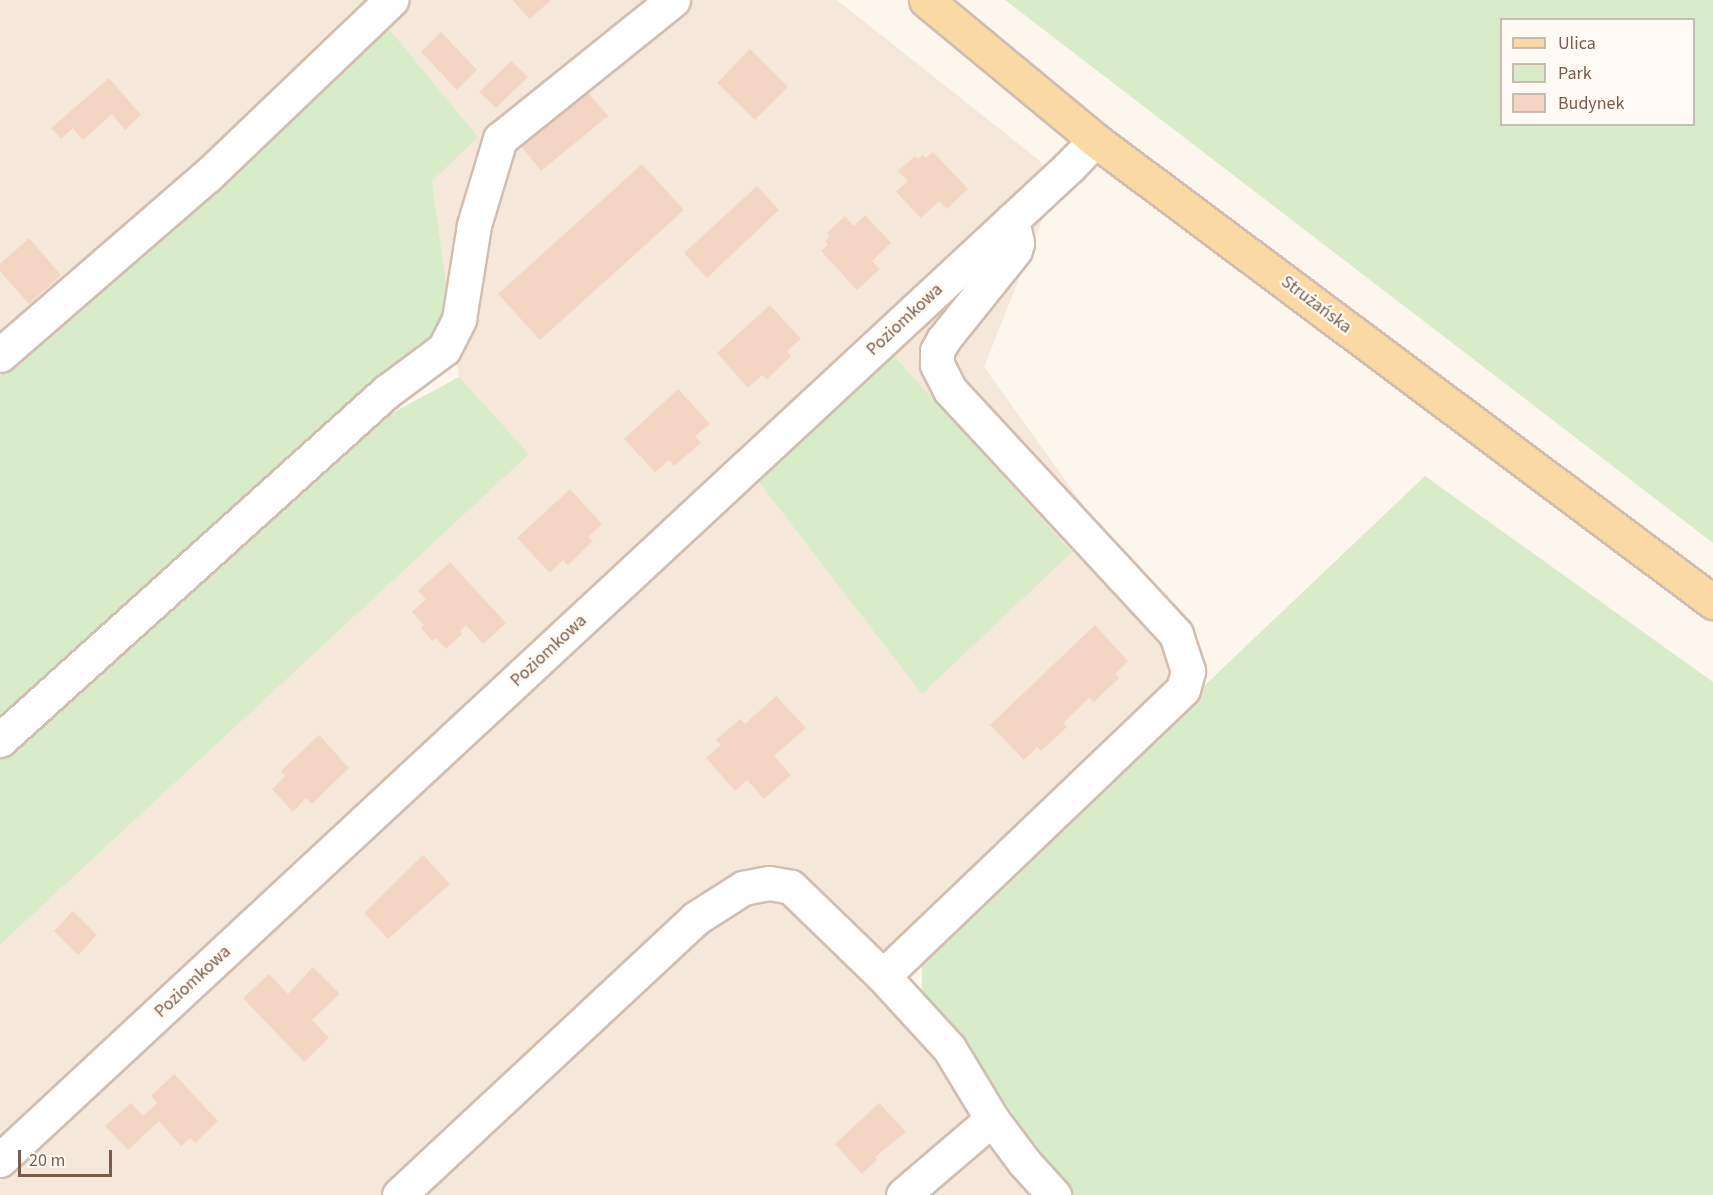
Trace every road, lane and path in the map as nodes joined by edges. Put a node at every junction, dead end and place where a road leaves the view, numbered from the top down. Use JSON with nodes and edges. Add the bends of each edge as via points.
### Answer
{"nodes":[{"id":1,"x":391,"y":0,"type":"edge"},
{"id":2,"x":674,"y":0,"type":"edge"},
{"id":3,"x":926,"y":0,"type":"edge"},
{"id":4,"x":1095,"y":140,"type":"junction"},
{"id":5,"x":1012,"y":220,"type":"junction"},
{"id":6,"x":0,"y":355,"type":"edge"},
{"id":7,"x":1713,"y":602,"type":"edge"},
{"id":8,"x":0,"y":740,"type":"edge"},
{"id":9,"x":883,"y":976,"type":"junction"},
{"id":10,"x":992,"y":1119,"type":"junction"},
{"id":11,"x":0,"y":1160,"type":"edge"},
{"id":12,"x":399,"y":1195,"type":"edge"},
{"id":13,"x":903,"y":1195,"type":"edge"},
{"id":14,"x":1054,"y":1195,"type":"edge"}],
"edges":[{"from":1,"to":6,"type":"street","via":[[207,176]]},
{"from":2,"to":8,"type":"street","via":[[500,139],[474,225],[459,319],[444,349],[386,392]]},
{"from":3,"to":4,"type":"main road","name":"Strużańska"},
{"from":4,"to":5,"type":"street","name":"Poziomkowa"},
{"from":4,"to":7,"type":"main road","name":"Strużańska"},
{"from":5,"to":9,"type":"street","via":[[1015,250],[943,340],[937,351],[937,364],[950,390],[1176,634],[1188,671],[1184,689]]},
{"from":5,"to":11,"type":"street","name":"Poziomkowa"},
{"from":9,"to":10,"type":"street","via":[[949,1048]]},
{"from":9,"to":12,"type":"street","via":[[791,887],[769,883],[743,888],[696,918]]},
{"from":10,"to":13,"type":"street"},
{"from":10,"to":14,"type":"street"}]}
